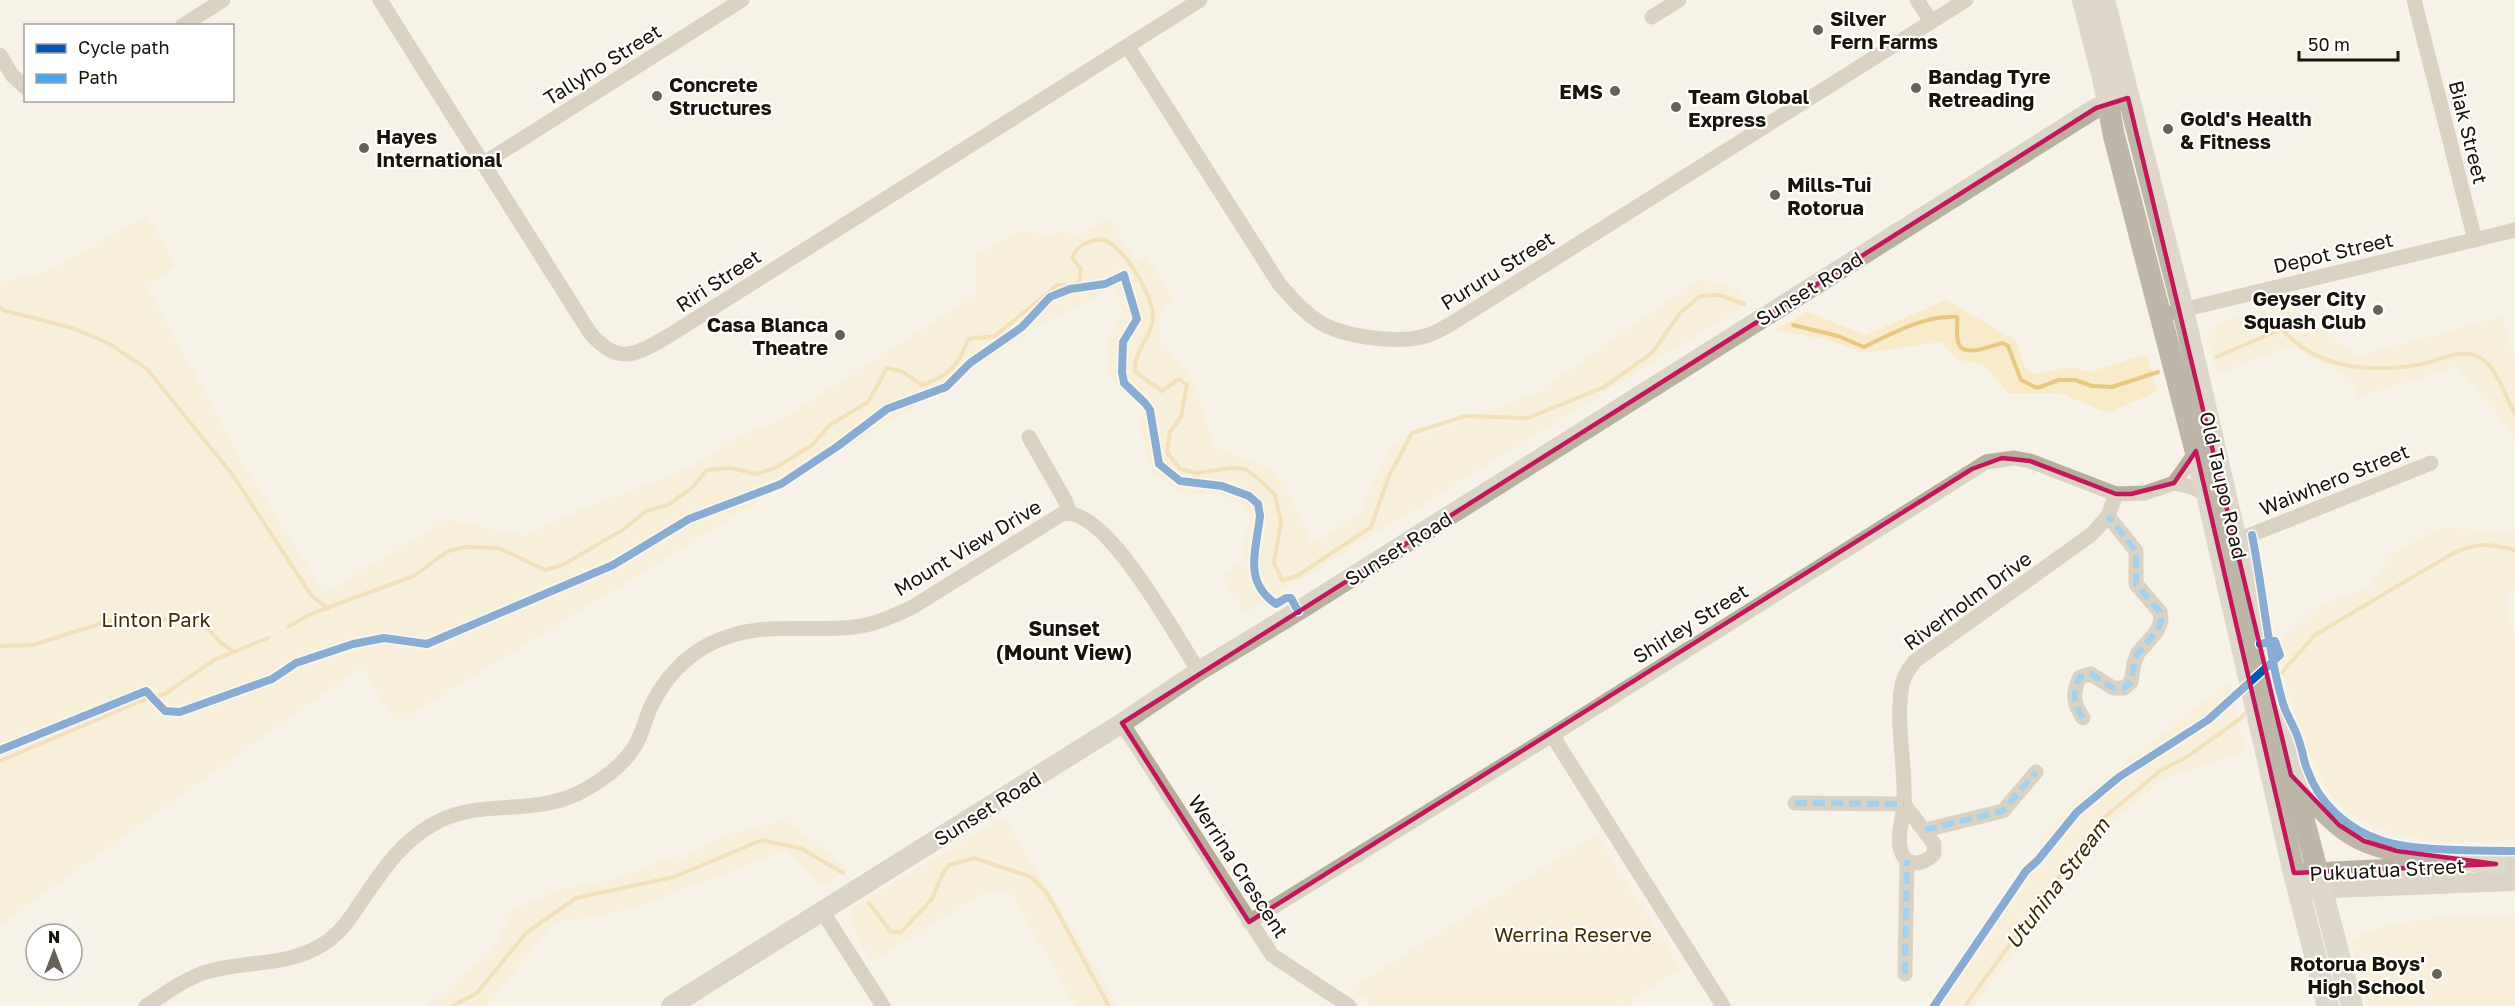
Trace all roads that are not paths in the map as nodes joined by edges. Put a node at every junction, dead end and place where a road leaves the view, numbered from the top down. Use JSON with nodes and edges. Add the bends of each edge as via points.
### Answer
{"nodes":[{"id":1,"x":223,"y":0,"type":"edge"},
{"id":2,"x":380,"y":0,"type":"edge"},
{"id":3,"x":742,"y":0,"type":"edge"},
{"id":4,"x":1200,"y":0,"type":"edge"},
{"id":5,"x":1679,"y":0,"type":"edge"},
{"id":6,"x":1917,"y":0,"type":"edge"},
{"id":7,"x":1966,"y":0,"type":"edge"},
{"id":8,"x":2083,"y":0,"type":"edge"},
{"id":9,"x":2104,"y":0,"type":"edge"},
{"id":10,"x":2414,"y":0,"type":"edge"},
{"id":11,"x":1652,"y":17,"type":"dead end"},
{"id":12,"x":1931,"y":21,"type":"junction"},
{"id":13,"x":185,"y":24,"type":"edge"},
{"id":14,"x":1128,"y":47,"type":"junction"},
{"id":15,"x":0,"y":55,"type":"edge"},
{"id":16,"x":24,"y":86,"type":"edge"},
{"id":17,"x":2118,"y":101,"type":"junction"},
{"id":18,"x":484,"y":163,"type":"junction"},
{"id":19,"x":2515,"y":230,"type":"edge"},
{"id":20,"x":2475,"y":240,"type":"junction"},
{"id":21,"x":2183,"y":310,"type":"junction"},
{"id":22,"x":2160,"y":314,"type":"junction"},
{"id":23,"x":1029,"y":437,"type":"dead end"},
{"id":24,"x":2196,"y":452,"type":"junction"},
{"id":25,"x":2431,"y":463,"type":"dead end"},
{"id":26,"x":2174,"y":483,"type":"junction"},
{"id":27,"x":2116,"y":494,"type":"junction"},
{"id":28,"x":2207,"y":495,"type":"junction"},
{"id":29,"x":1069,"y":512,"type":"junction"},
{"id":30,"x":2108,"y":516,"type":"junction"},
{"id":31,"x":2227,"y":539,"type":"junction"},
{"id":32,"x":1199,"y":671,"type":"junction"},
{"id":33,"x":2266,"y":708,"type":"junction"},
{"id":34,"x":2083,"y":718,"type":"dead end"},
{"id":35,"x":1122,"y":723,"type":"junction"},
{"id":36,"x":1552,"y":735,"type":"junction"},
{"id":37,"x":2036,"y":772,"type":"dead end"},
{"id":38,"x":2291,"y":775,"type":"junction"},
{"id":39,"x":1795,"y":803,"type":"dead end"},
{"id":40,"x":1904,"y":804,"type":"junction"},
{"id":41,"x":1925,"y":830,"type":"junction"},
{"id":42,"x":1907,"y":860,"type":"junction"},
{"id":43,"x":2505,"y":865,"type":"edge"},
{"id":44,"x":2308,"y":881,"type":"junction"},
{"id":45,"x":2515,"y":881,"type":"edge"},
{"id":46,"x":822,"y":911,"type":"junction"},
{"id":47,"x":1248,"y":922,"type":"junction"},
{"id":48,"x":1905,"y":974,"type":"dead end"},
{"id":49,"x":146,"y":1006,"type":"edge"},
{"id":50,"x":671,"y":1006,"type":"edge"},
{"id":51,"x":883,"y":1006,"type":"edge"},
{"id":52,"x":1348,"y":1006,"type":"edge"},
{"id":53,"x":1723,"y":1006,"type":"edge"},
{"id":54,"x":2328,"y":1006,"type":"edge"},
{"id":55,"x":2352,"y":1006,"type":"edge"}],
"edges":[{"from":1,"to":13,"type":"street"},
{"from":2,"to":18,"type":"street","name":"Riri Street"},
{"from":3,"to":18,"type":"street","name":"Tallyho Street"},
{"from":4,"to":14,"type":"street","name":"Riri Street"},
{"from":5,"to":11,"type":"street"},
{"from":6,"to":12,"type":"street"},
{"from":7,"to":12,"type":"street","name":"Pururu Street"},
{"from":8,"to":17,"type":"highway","name":"Old Taupo Road"},
{"from":9,"to":17,"type":"highway","name":"Old Taupo Road"},
{"from":10,"to":20,"type":"street","name":"Biak Street"},
{"from":12,"to":14,"type":"street","name":"Pururu Street","via":[[1454,322],[1425,336],[1394,339],[1322,324],[1300,307],[1280,285]]},
{"from":14,"to":18,"type":"street","name":"Riri Street","via":[[636,354],[608,350],[590,333]]},
{"from":15,"to":16,"type":"street"},
{"from":17,"to":21,"type":"highway","name":"Old Taupo Road"},
{"from":17,"to":22,"type":"highway","name":"Old Taupo Road","via":[[2114,136]]},
{"from":17,"to":32,"type":"main road","name":"Sunset Road","via":[[2096,108]]},
{"from":19,"to":20,"type":"street","name":"Depot Street"},
{"from":20,"to":21,"type":"street","name":"Depot Street"},
{"from":21,"to":22,"type":"street","name":"Depot Street"},
{"from":21,"to":31,"type":"highway","name":"Old Taupo Road"},
{"from":22,"to":24,"type":"highway","name":"Old Taupo Road"},
{"from":23,"to":29,"type":"street"},
{"from":24,"to":26,"type":"street"},
{"from":24,"to":28,"type":"highway","name":"Old Taupo Road"},
{"from":25,"to":31,"type":"street","name":"Waiwhero Street","via":[[2248,536]]},
{"from":26,"to":27,"type":"street","name":"Shirley Street","via":[[2145,493]]},
{"from":26,"to":28,"type":"street"},
{"from":27,"to":30,"type":"street","name":"Riverholm Drive"},
{"from":27,"to":36,"type":"street","name":"Shirley Street","via":[[2030,461],[2014,458],[1986,462]]},
{"from":28,"to":31,"type":"highway","name":"Old Taupo Road"},
{"from":29,"to":32,"type":"street","name":"Mount View Drive","via":[[1091,523],[1120,552]]},
{"from":29,"to":49,"type":"street","name":"Mount View Drive","via":[[885,620],[857,627],[752,629],[709,644],[689,657],[663,685],[633,750],[588,789],[552,804],[479,810],[443,819],[406,843],[350,921],[324,944],[273,963],[199,974]]},
{"from":30,"to":34,"type":"street","via":[[2136,551],[2136,584],[2160,612],[2161,621],[2138,653],[2131,682],[2124,688],[2113,688],[2091,674],[2080,677],[2073,690]]},
{"from":30,"to":40,"type":"street","name":"Riverholm Drive","via":[[2092,534],[1912,665],[1905,676],[1902,694]]},
{"from":31,"to":33,"type":"highway","name":"Old Taupo Road"},
{"from":32,"to":35,"type":"main road","name":"Sunset Road"},
{"from":33,"to":38,"type":"highway","name":"Old Taupo Road"},
{"from":33,"to":44,"type":"highway","name":"Old Taupo Road"},
{"from":35,"to":46,"type":"main road","name":"Sunset Road"},
{"from":35,"to":47,"type":"street","name":"Werrina Crescent"},
{"from":36,"to":47,"type":"street","name":"Shirley Street"},
{"from":36,"to":53,"type":"street"},
{"from":37,"to":41,"type":"street","via":[[2003,811]]},
{"from":38,"to":43,"type":"highway","via":[[2339,825],[2364,841],[2397,851]]},
{"from":38,"to":44,"type":"highway","name":"Old Taupo Road"},
{"from":39,"to":40,"type":"street"},
{"from":40,"to":41,"type":"street"},
{"from":40,"to":42,"type":"street","name":"Riverholm Drive","via":[[1901,851]]},
{"from":41,"to":42,"type":"street","via":[[1934,844],[1934,854],[1915,864]]},
{"from":42,"to":48,"type":"street","name":"Riverholm Drive"},
{"from":43,"to":44,"type":"main road","name":"Pukuatua Street"},
{"from":44,"to":45,"type":"main road","name":"Pukuatua Street"},
{"from":44,"to":54,"type":"highway","name":"Old Taupo Road"},
{"from":44,"to":55,"type":"highway","name":"Old Taupo Road"},
{"from":46,"to":50,"type":"main road","name":"Sunset Road"},
{"from":46,"to":51,"type":"street"},
{"from":47,"to":52,"type":"street","name":"Werrina Crescent","via":[[1278,961]]}]}
